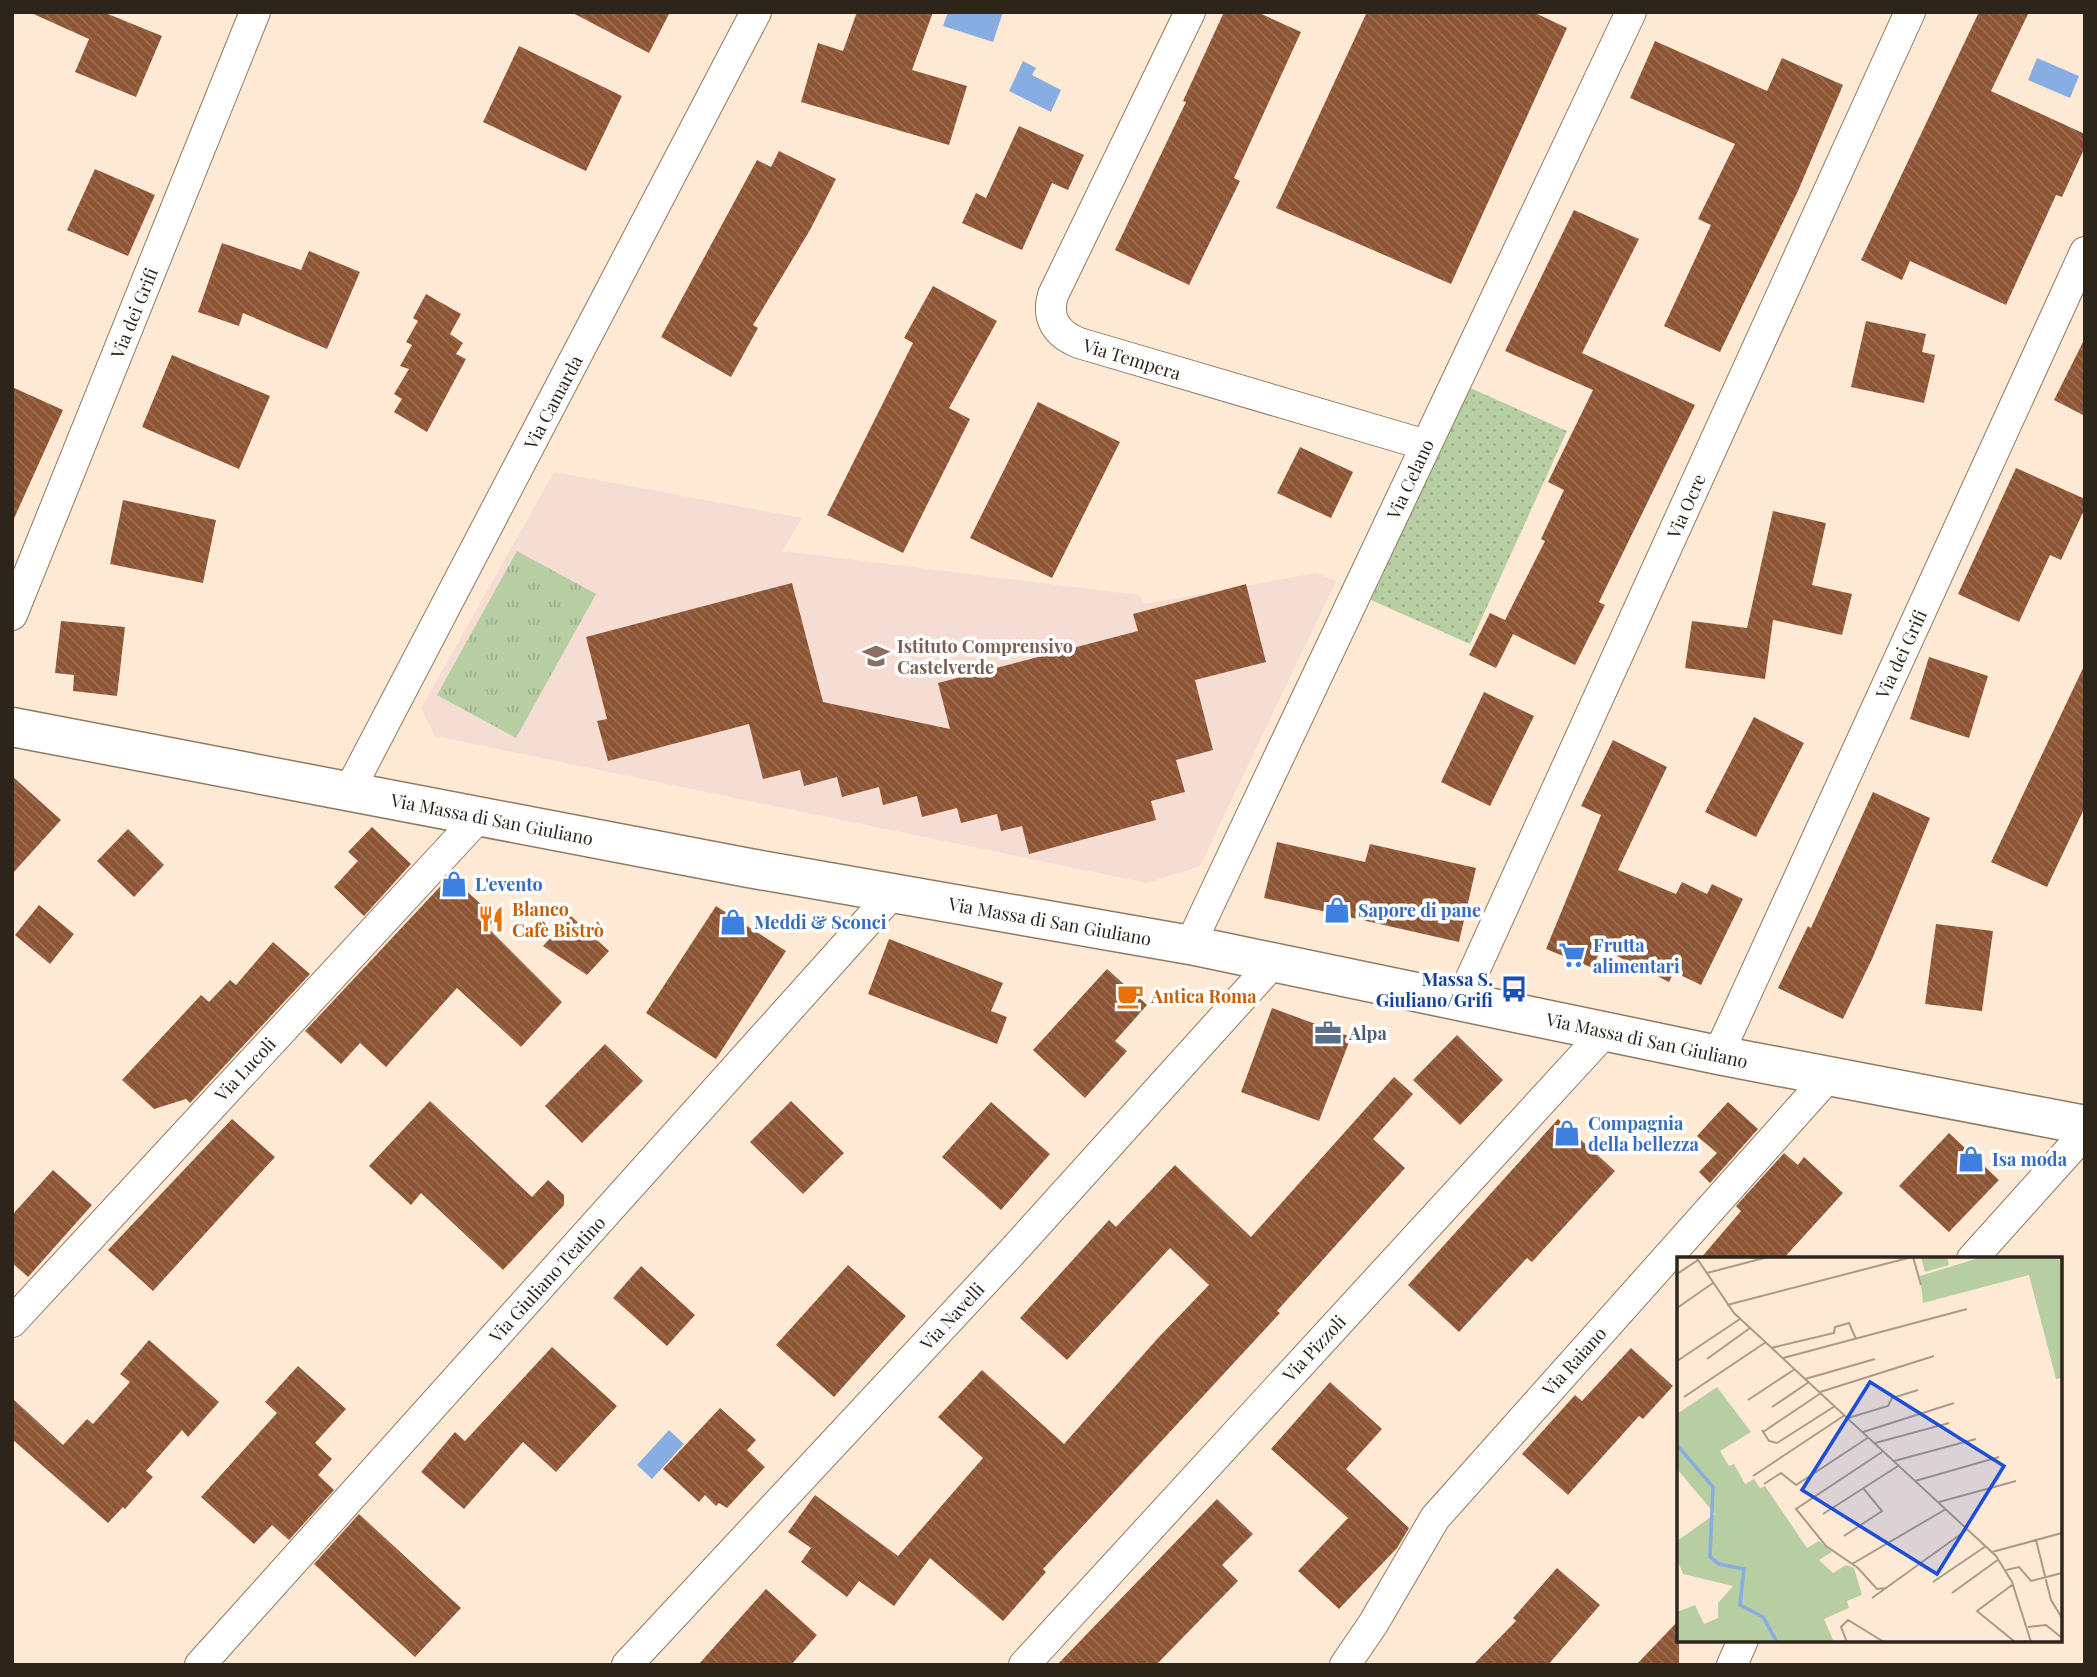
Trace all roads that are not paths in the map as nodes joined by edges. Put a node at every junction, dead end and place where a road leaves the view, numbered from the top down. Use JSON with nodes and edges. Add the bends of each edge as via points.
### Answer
{"nodes":[{"id":1,"x":255,"y":12,"type":"edge"},
{"id":2,"x":756,"y":12,"type":"edge"},
{"id":3,"x":1190,"y":12,"type":"edge"},
{"id":4,"x":1631,"y":12,"type":"edge"},
{"id":5,"x":1910,"y":12,"type":"edge"},
{"id":6,"x":2085,"y":252,"type":"edge"},
{"id":7,"x":1426,"y":445,"type":"junction"},
{"id":8,"x":12,"y":615,"type":"edge"},
{"id":9,"x":12,"y":727,"type":"edge"},
{"id":10,"x":349,"y":791,"type":"junction"},
{"id":11,"x":479,"y":817,"type":"junction"},
{"id":12,"x":894,"y":894,"type":"junction"},
{"id":13,"x":1190,"y":945,"type":"junction"},
{"id":14,"x":1273,"y":963,"type":"junction"},
{"id":15,"x":1461,"y":1000,"type":"junction"},
{"id":16,"x":1605,"y":1032,"type":"junction"},
{"id":17,"x":1718,"y":1055,"type":"junction"},
{"id":18,"x":1829,"y":1076,"type":"junction"},
{"id":19,"x":2085,"y":1125,"type":"edge"},
{"id":20,"x":2085,"y":1133,"type":"edge"},
{"id":21,"x":1974,"y":1257,"type":"edge"},
{"id":22,"x":12,"y":1322,"type":"edge"},
{"id":23,"x":1742,"y":1642,"type":"edge"},
{"id":24,"x":200,"y":1665,"type":"edge"},
{"id":25,"x":627,"y":1665,"type":"edge"},
{"id":26,"x":1024,"y":1665,"type":"edge"},
{"id":27,"x":1345,"y":1665,"type":"edge"},
{"id":28,"x":1732,"y":1665,"type":"edge"}],
"edges":[{"from":1,"to":8,"type":"street","name":"Via dei Grifi"},
{"from":2,"to":10,"type":"street","name":"Via Camarda"},
{"from":3,"to":7,"type":"street","name":"Via Tempera","via":[[1054,295],[1050,305],[1053,324],[1079,343]]},
{"from":4,"to":7,"type":"street","name":"Via Celano"},
{"from":5,"to":15,"type":"street","name":"Via Ocre"},
{"from":6,"to":17,"type":"street","name":"Via dei Grifi"},
{"from":7,"to":13,"type":"street","name":"Via Celano"},
{"from":9,"to":10,"type":"street","name":"Via Massa di San Giuliano"},
{"from":10,"to":11,"type":"street","name":"Via Massa di San Giuliano"},
{"from":11,"to":12,"type":"street","name":"Via Massa di San Giuliano"},
{"from":11,"to":22,"type":"street","name":"Via Lucoli"},
{"from":12,"to":13,"type":"street","name":"Via Massa di San Giuliano"},
{"from":12,"to":24,"type":"street","name":"Via Giuliano Teatino"},
{"from":13,"to":14,"type":"street","name":"Via Massa di San Giuliano"},
{"from":14,"to":15,"type":"street","name":"Via Massa di San Giuliano"},
{"from":14,"to":25,"type":"street","name":"Via Navelli","via":[[1011,1253]]},
{"from":15,"to":16,"type":"street","name":"Via Massa di San Giuliano"},
{"from":16,"to":17,"type":"street","name":"Via Massa di San Giuliano"},
{"from":16,"to":26,"type":"street","name":"Via Pizzoli"},
{"from":17,"to":18,"type":"street","name":"Via Massa di San Giuliano"},
{"from":18,"to":19,"type":"street","name":"Via Massa di San Giuliano"},
{"from":18,"to":27,"type":"street","name":"Via Raiano","via":[[1435,1518]]},
{"from":20,"to":21,"type":"street"},
{"from":23,"to":28,"type":"street"}]}
